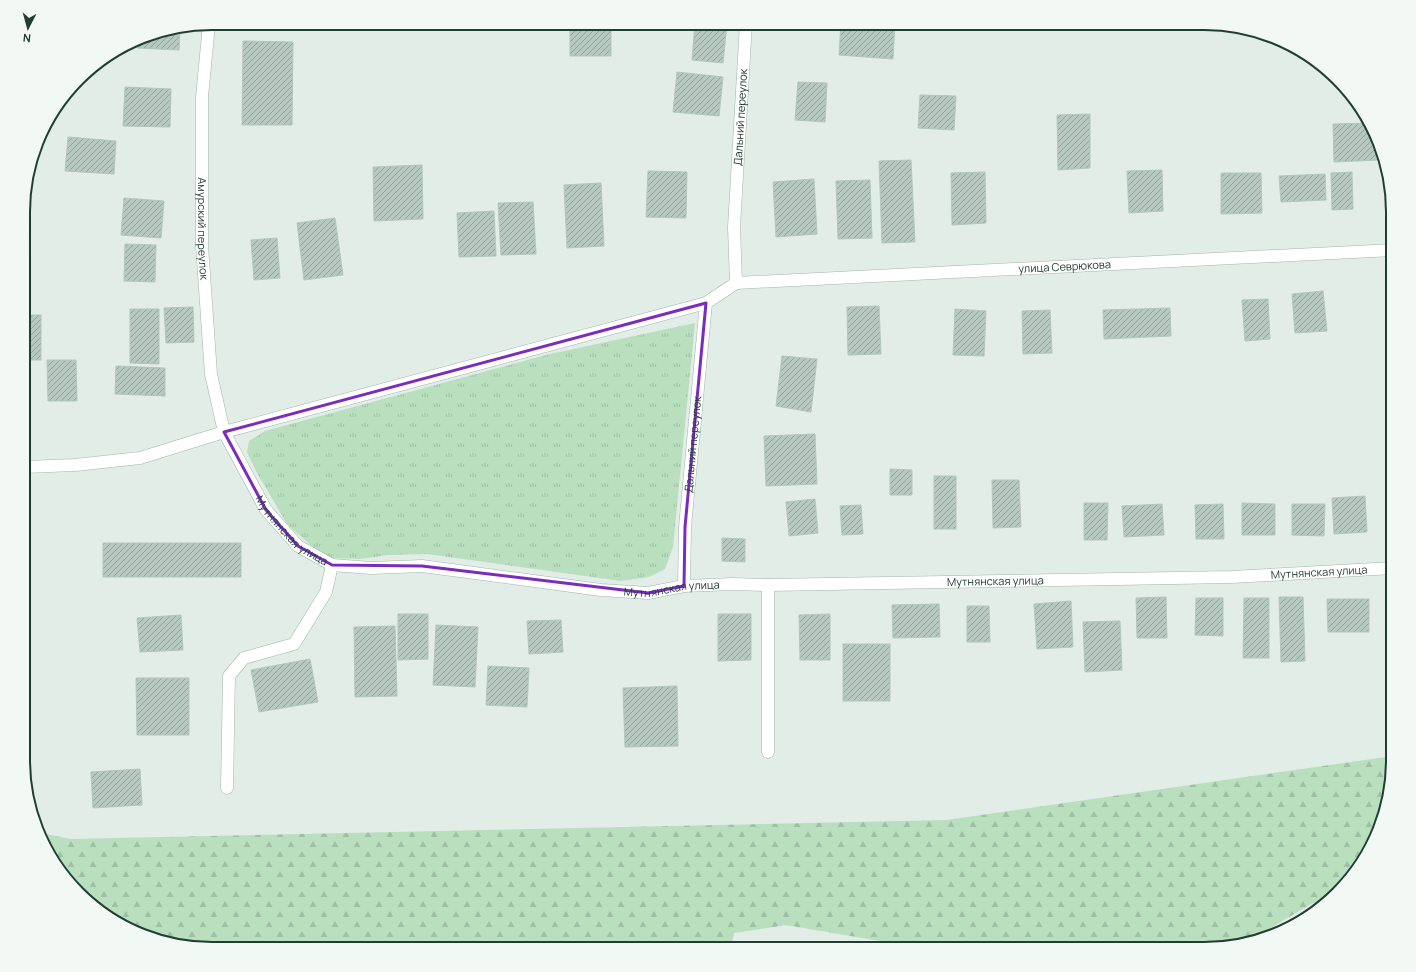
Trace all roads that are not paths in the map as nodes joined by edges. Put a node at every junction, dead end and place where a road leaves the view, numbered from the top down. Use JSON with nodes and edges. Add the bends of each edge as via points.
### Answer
{"nodes":[{"id":1,"x":208,"y":30,"type":"edge"},
{"id":2,"x":746,"y":30,"type":"edge"},
{"id":3,"x":1386,"y":250,"type":"edge"},
{"id":4,"x":736,"y":283,"type":"junction"},
{"id":5,"x":706,"y":303,"type":"junction"},
{"id":6,"x":224,"y":432,"type":"junction"},
{"id":7,"x":30,"y":467,"type":"edge"},
{"id":8,"x":332,"y":565,"type":"junction"},
{"id":9,"x":1386,"y":568,"type":"edge"},
{"id":10,"x":768,"y":584,"type":"junction"},
{"id":11,"x":684,"y":586,"type":"junction"},
{"id":12,"x":768,"y":752,"type":"dead end"},
{"id":13,"x":226,"y":788,"type":"dead end"}],
"edges":[{"from":1,"to":6,"type":"street","name":"Амурский переулок","via":[[202,97],[202,246],[211,374]]},
{"from":2,"to":4,"type":"street","name":"Дальний переулок","via":[[734,227]]},
{"from":3,"to":4,"type":"street","name":"улица Севрюкова"},
{"from":4,"to":5,"type":"street"},
{"from":5,"to":6,"type":"street"},
{"from":5,"to":11,"type":"street","name":"Дальний переулок","via":[[685,527]]},
{"from":6,"to":7,"type":"street","via":[[140,458]]},
{"from":6,"to":8,"type":"street","name":"Мутнянская улица","via":[[266,510],[298,546]]},
{"from":8,"to":11,"type":"street","name":"Мутнянская улица","via":[[371,568],[422,566],[601,590],[648,593]]},
{"from":8,"to":13,"type":"street","via":[[326,592],[294,644],[244,658],[229,676]]},
{"from":9,"to":10,"type":"street","name":"Мутнянская улица","via":[[1232,577]]},
{"from":10,"to":11,"type":"street","name":"Мутнянская улица"},
{"from":10,"to":12,"type":"street"}]}
